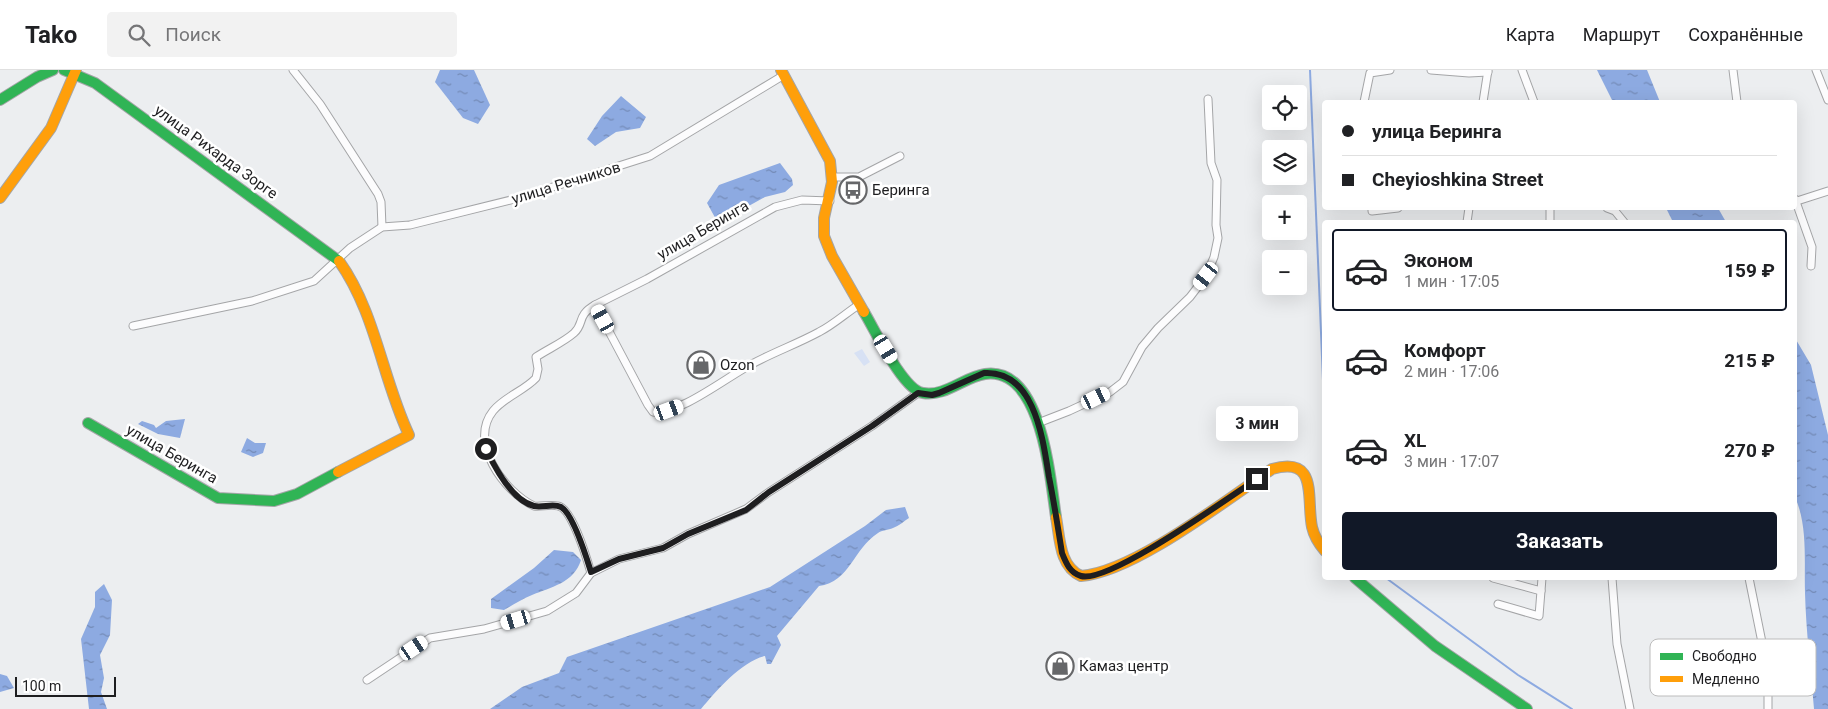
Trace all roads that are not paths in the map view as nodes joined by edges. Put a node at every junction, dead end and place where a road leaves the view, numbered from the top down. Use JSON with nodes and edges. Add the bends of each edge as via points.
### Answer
{"nodes":[{"id":1,"x":53,"y":70,"type":"edge"},
{"id":2,"x":64,"y":70,"type":"edge"},
{"id":3,"x":293,"y":70,"type":"edge"},
{"id":4,"x":1390,"y":70,"type":"edge"},
{"id":5,"x":1431,"y":70,"type":"edge"},
{"id":6,"x":1522,"y":70,"type":"edge"},
{"id":7,"x":1733,"y":70,"type":"edge"},
{"id":8,"x":1816,"y":70,"type":"edge"},
{"id":9,"x":76,"y":71,"type":"edge"},
{"id":10,"x":1488,"y":71,"type":"edge"},
{"id":11,"x":782,"y":73,"type":"edge"},
{"id":12,"x":1208,"y":99,"type":"dead end"},
{"id":13,"x":0,"y":100,"type":"edge"},
{"id":14,"x":1364,"y":100,"type":"edge"},
{"id":15,"x":1483,"y":100,"type":"edge"},
{"id":16,"x":1533,"y":100,"type":"edge"},
{"id":17,"x":1737,"y":100,"type":"edge"},
{"id":18,"x":1828,"y":100,"type":"edge"},
{"id":19,"x":900,"y":156,"type":"dead end"},
{"id":20,"x":834,"y":177,"type":"junction"},
{"id":21,"x":1828,"y":191,"type":"edge"},
{"id":22,"x":0,"y":198,"type":"edge"},
{"id":23,"x":1797,"y":200,"type":"edge"},
{"id":24,"x":830,"y":201,"type":"junction"},
{"id":25,"x":1797,"y":203,"type":"edge"},
{"id":26,"x":1611,"y":210,"type":"edge"},
{"id":27,"x":1622,"y":220,"type":"edge"},
{"id":28,"x":382,"y":228,"type":"junction"},
{"id":29,"x":338,"y":260,"type":"junction"},
{"id":30,"x":1811,"y":266,"type":"dead end"},
{"id":31,"x":860,"y":304,"type":"junction"},
{"id":32,"x":596,"y":305,"type":"junction"},
{"id":33,"x":132,"y":326,"type":"dead end"},
{"id":34,"x":918,"y":393,"type":"junction"},
{"id":35,"x":88,"y":423,"type":"dead end"},
{"id":36,"x":1038,"y":423,"type":"junction"},
{"id":37,"x":409,"y":435,"type":"joint"},
{"id":38,"x":1322,"y":547,"type":"edge"},
{"id":39,"x":591,"y":572,"type":"junction"},
{"id":40,"x":1358,"y":580,"type":"edge"},
{"id":41,"x":1500,"y":580,"type":"edge"},
{"id":42,"x":1542,"y":580,"type":"edge"},
{"id":43,"x":1612,"y":580,"type":"edge"},
{"id":44,"x":1749,"y":580,"type":"edge"},
{"id":45,"x":1541,"y":591,"type":"junction"},
{"id":46,"x":1498,"y":604,"type":"dead end"},
{"id":47,"x":1761,"y":639,"type":"edge"},
{"id":48,"x":367,"y":680,"type":"dead end"},
{"id":49,"x":1768,"y":696,"type":"edge"},
{"id":50,"x":1527,"y":709,"type":"edge"},
{"id":51,"x":1630,"y":709,"type":"edge"},
{"id":52,"x":1768,"y":709,"type":"edge"}],
"edges":[{"from":1,"to":13,"type":"street","via":[[37,76]]},
{"from":2,"to":9,"type":"street","name":"улица Рихарда Зорге"},
{"from":3,"to":28,"type":"street","via":[[320,104],[378,194]]},
{"from":4,"to":14,"type":"street","via":[[1370,73]]},
{"from":5,"to":10,"type":"street","via":[[1469,74]]},
{"from":6,"to":16,"type":"street"},
{"from":7,"to":17,"type":"street"},
{"from":8,"to":18,"type":"street"},
{"from":9,"to":22,"type":"street","via":[[51,128]]},
{"from":9,"to":29,"type":"street","name":"улица Рихарда Зорге"},
{"from":10,"to":15,"type":"street"},
{"from":11,"to":20,"type":"street","via":[[830,161]]},
{"from":11,"to":28,"type":"street","name":"улица Речников","via":[[650,156],[516,199],[410,225]]},
{"from":12,"to":36,"type":"street","via":[[1211,163],[1217,180],[1218,238],[1206,276],[1190,298],[1142,347],[1122,382],[1110,392]]},
{"from":19,"to":20,"type":"street","via":[[859,177]]},
{"from":20,"to":24,"type":"street"},
{"from":21,"to":23,"type":"street"},
{"from":24,"to":31,"type":"street","via":[[823,224],[824,236]]},
{"from":24,"to":32,"type":"street","name":"улица Беринга","via":[[802,200],[775,207]]},
{"from":25,"to":30,"type":"street","via":[[1812,247]]},
{"from":26,"to":27,"type":"street"},
{"from":28,"to":29,"type":"street","name":"улица Речников","via":[[362,239]]},
{"from":29,"to":33,"type":"street","via":[[314,281],[267,297]]},
{"from":29,"to":37,"type":"street","name":"улица Рихарда Зорге","via":[[358,293],[395,409]]},
{"from":31,"to":32,"type":"street","via":[[818,332],[751,364],[678,406],[657,412],[648,405]]},
{"from":31,"to":34,"type":"street","via":[[906,382]]},
{"from":32,"to":39,"type":"street","name":"улица Беринга","via":[[582,315],[573,334],[536,357],[536,378],[497,407],[486,422],[484,431],[486,449],[502,480],[528,504],[557,506],[564,510],[582,542]]},
{"from":34,"to":36,"type":"street","via":[[932,395],[976,375],[992,372],[1006,377],[1020,388]]},
{"from":34,"to":39,"type":"street","via":[[746,510],[663,548],[619,559]]},
{"from":35,"to":37,"type":"street","name":"улица Беринга","via":[[218,498],[265,501],[297,494]]},
{"from":36,"to":38,"type":"street","via":[[1062,553],[1070,569],[1080,576],[1094,576],[1137,557],[1272,469],[1286,464],[1299,467],[1306,475],[1312,526]]},
{"from":39,"to":48,"type":"street","via":[[576,593],[547,611],[484,629],[430,638]]},
{"from":40,"to":50,"type":"street","via":[[1435,646]]},
{"from":41,"to":45,"type":"street"},
{"from":42,"to":45,"type":"street"},
{"from":43,"to":51,"type":"street","via":[[1617,644]]},
{"from":44,"to":47,"type":"street"},
{"from":45,"to":46,"type":"street","via":[[1539,616]]},
{"from":49,"to":52,"type":"street"}]}
